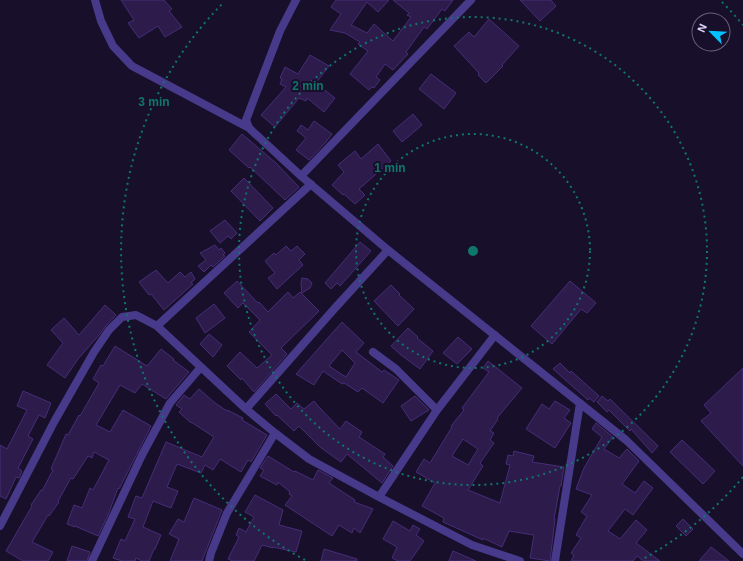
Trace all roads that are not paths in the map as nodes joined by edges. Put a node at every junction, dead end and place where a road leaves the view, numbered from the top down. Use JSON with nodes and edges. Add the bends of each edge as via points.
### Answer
{"nodes":[{"id":1,"x":95,"y":0,"type":"edge"},
{"id":2,"x":296,"y":0,"type":"edge"},
{"id":3,"x":471,"y":0,"type":"edge"},
{"id":4,"x":249,"y":128,"type":"junction"},
{"id":5,"x":301,"y":176,"type":"junction"},
{"id":6,"x":311,"y":184,"type":"junction"},
{"id":7,"x":388,"y":250,"type":"junction"},
{"id":8,"x":157,"y":326,"type":"junction"},
{"id":9,"x":495,"y":335,"type":"junction"},
{"id":10,"x":373,"y":352,"type":"dead end"},
{"id":11,"x":201,"y":367,"type":"junction"},
{"id":12,"x":580,"y":403,"type":"junction"},
{"id":13,"x":246,"y":409,"type":"junction"},
{"id":14,"x":437,"y":410,"type":"junction"},
{"id":15,"x":275,"y":433,"type":"junction"},
{"id":16,"x":379,"y":497,"type":"junction"},
{"id":17,"x":0,"y":526,"type":"edge"},
{"id":18,"x":743,"y":554,"type":"edge"},
{"id":19,"x":92,"y":561,"type":"edge"},
{"id":20,"x":209,"y":561,"type":"edge"},
{"id":21,"x":520,"y":561,"type":"edge"},
{"id":22,"x":555,"y":561,"type":"edge"}],
"edges":[{"from":1,"to":4,"type":"street","via":[[101,21],[113,46],[132,66]]},
{"from":2,"to":4,"type":"street","via":[[280,32],[246,120]]},
{"from":3,"to":5,"type":"street"},
{"from":4,"to":5,"type":"street"},
{"from":5,"to":6,"type":"street"},
{"from":6,"to":7,"type":"street"},
{"from":6,"to":8,"type":"street"},
{"from":7,"to":9,"type":"street"},
{"from":7,"to":13,"type":"street"},
{"from":8,"to":11,"type":"street"},
{"from":8,"to":17,"type":"street","via":[[136,315],[122,317],[109,330],[54,422]]},
{"from":9,"to":12,"type":"street"},
{"from":9,"to":14,"type":"street"},
{"from":10,"to":14,"type":"street","via":[[396,369]]},
{"from":11,"to":13,"type":"street"},
{"from":11,"to":19,"type":"street","via":[[170,402]]},
{"from":12,"to":18,"type":"street","via":[[626,440]]},
{"from":12,"to":22,"type":"street"},
{"from":13,"to":15,"type":"street"},
{"from":14,"to":16,"type":"street"},
{"from":15,"to":16,"type":"street","via":[[309,458]]},
{"from":15,"to":20,"type":"street","via":[[227,513]]},
{"from":16,"to":21,"type":"street","via":[[472,545]]}]}
